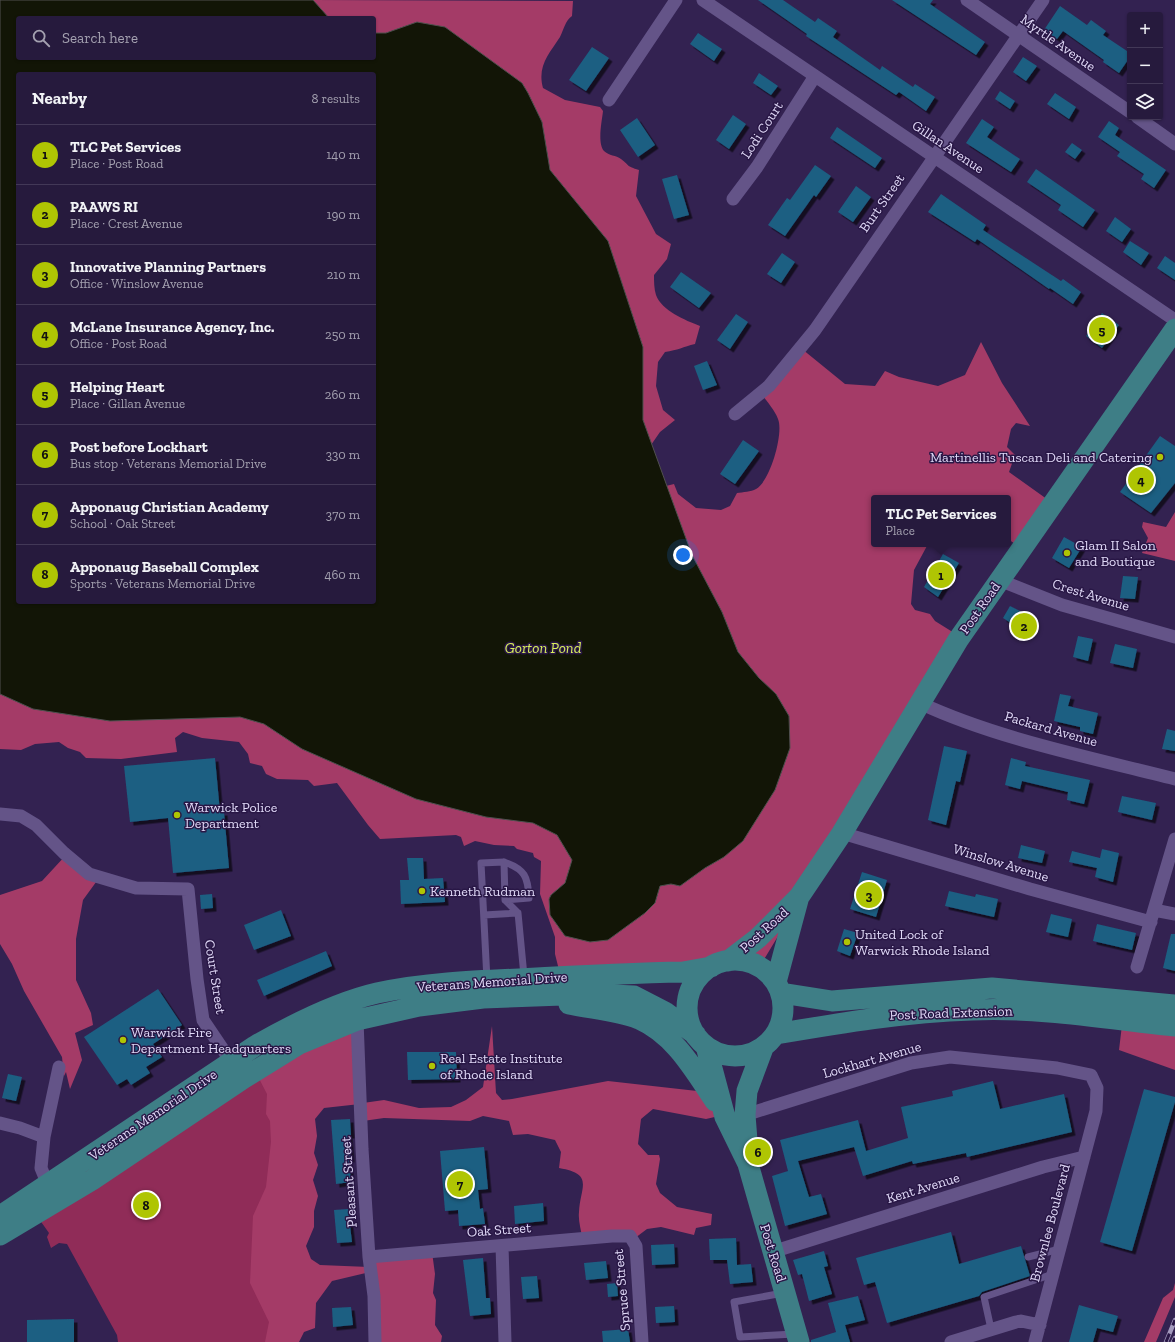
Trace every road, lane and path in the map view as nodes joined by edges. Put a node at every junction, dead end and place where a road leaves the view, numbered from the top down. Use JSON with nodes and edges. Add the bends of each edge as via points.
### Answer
{"nodes":[{"id":1,"x":676,"y":0,"type":"edge"},
{"id":2,"x":703,"y":0,"type":"edge"},
{"id":3,"x":967,"y":0,"type":"edge"},
{"id":4,"x":1043,"y":0,"type":"edge"},
{"id":5,"x":1019,"y":36,"type":"junction"},
{"id":6,"x":816,"y":76,"type":"junction"},
{"id":7,"x":609,"y":100,"type":"dead end"},
{"id":8,"x":1127,"y":110,"type":"edge"},
{"id":9,"x":1141,"y":120,"type":"edge"},
{"id":10,"x":1175,"y":144,"type":"edge"},
{"id":11,"x":934,"y":156,"type":"junction"},
{"id":12,"x":733,"y":199,"type":"dead end"},
{"id":13,"x":1175,"y":320,"type":"edge"},
{"id":14,"x":1175,"y":329,"type":"edge"},
{"id":15,"x":735,"y":414,"type":"dead end"},
{"id":16,"x":1000,"y":580,"type":"junction"},
{"id":17,"x":1175,"y":637,"type":"edge"},
{"id":18,"x":920,"y":703,"type":"junction"},
{"id":19,"x":1175,"y":779,"type":"edge"},
{"id":20,"x":0,"y":814,"type":"edge"},
{"id":21,"x":842,"y":833,"type":"junction"},
{"id":22,"x":1175,"y":839,"type":"edge"},
{"id":23,"x":504,"y":862,"type":"junction"},
{"id":24,"x":799,"y":897,"type":"junction"},
{"id":25,"x":505,"y":900,"type":"junction"},
{"id":26,"x":518,"y":913,"type":"junction"},
{"id":27,"x":1175,"y":914,"type":"edge"},
{"id":28,"x":484,"y":915,"type":"junction"},
{"id":29,"x":1152,"y":916,"type":"junction"},
{"id":30,"x":719,"y":964,"type":"junction"},
{"id":31,"x":1136,"y":967,"type":"dead end"},
{"id":32,"x":524,"y":978,"type":"junction"},
{"id":33,"x":487,"y":980,"type":"junction"},
{"id":34,"x":778,"y":988,"type":"junction"},
{"id":35,"x":536,"y":997,"type":"junction"},
{"id":36,"x":1175,"y":1005,"type":"edge"},
{"id":37,"x":357,"y":1020,"type":"junction"},
{"id":38,"x":1175,"y":1026,"type":"edge"},
{"id":39,"x":701,"y":1040,"type":"junction"},
{"id":40,"x":769,"y":1041,"type":"junction"},
{"id":41,"x":232,"y":1063,"type":"junction"},
{"id":42,"x":59,"y":1067,"type":"dead end"},
{"id":43,"x":1096,"y":1111,"type":"joint"},
{"id":44,"x":735,"y":1116,"type":"junction"},
{"id":45,"x":0,"y":1123,"type":"edge"},
{"id":46,"x":44,"y":1137,"type":"junction"},
{"id":47,"x":1084,"y":1157,"type":"junction"},
{"id":48,"x":48,"y":1185,"type":"junction"},
{"id":49,"x":0,"y":1216,"type":"edge"},
{"id":50,"x":0,"y":1235,"type":"edge"},
{"id":51,"x":630,"y":1236,"type":"joint"},
{"id":52,"x":502,"y":1246,"type":"junction"},
{"id":53,"x":1060,"y":1249,"type":"junction"},
{"id":54,"x":772,"y":1252,"type":"junction"},
{"id":55,"x":369,"y":1257,"type":"junction"},
{"id":56,"x":1028,"y":1257,"type":"dead end"},
{"id":57,"x":1053,"y":1274,"type":"junction"},
{"id":58,"x":785,"y":1293,"type":"junction"},
{"id":59,"x":1040,"y":1325,"type":"junction"},
{"id":60,"x":991,"y":1330,"type":"junction"},
{"id":61,"x":798,"y":1338,"type":"edge"},
{"id":62,"x":374,"y":1342,"type":"edge"},
{"id":63,"x":505,"y":1342,"type":"edge"},
{"id":64,"x":642,"y":1342,"type":"edge"},
{"id":65,"x":951,"y":1342,"type":"edge"},
{"id":66,"x":1035,"y":1342,"type":"edge"}],
"edges":[{"from":1,"to":7,"type":"street"},
{"from":2,"to":6,"type":"street","name":"Gillan Avenue"},
{"from":3,"to":5,"type":"street","name":"Myrtle Avenue"},
{"from":4,"to":5,"type":"street","name":"Burt Street"},
{"from":5,"to":8,"type":"street","name":"Myrtle Avenue"},
{"from":5,"to":11,"type":"street","name":"Burt Street"},
{"from":6,"to":11,"type":"street","name":"Gillan Avenue"},
{"from":6,"to":12,"type":"street","name":"Lodi Court"},
{"from":9,"to":10,"type":"street"},
{"from":11,"to":13,"type":"street","name":"Gillan Avenue"},
{"from":11,"to":15,"type":"street","name":"Burt Street","via":[[815,330],[769,386]]},
{"from":14,"to":16,"type":"main road","name":"Post Road"},
{"from":16,"to":17,"type":"street","name":"Crest Avenue","via":[[1062,605]]},
{"from":16,"to":18,"type":"main road","name":"Post Road","via":[[958,640]]},
{"from":18,"to":19,"type":"street","name":"Packard Avenue","via":[[941,713],[1025,740]]},
{"from":18,"to":21,"type":"main road","name":"Post Road"},
{"from":20,"to":41,"type":"street","name":"Court Street","via":[[21,816],[36,825],[89,874],[136,888],[188,889],[204,1020]]},
{"from":21,"to":24,"type":"main road","name":"Post Road"},
{"from":21,"to":29,"type":"street","name":"Winslow Avenue","via":[[1030,890]]},
{"from":22,"to":29,"type":"street"},
{"from":23,"to":25,"type":"lane"},
{"from":23,"to":25,"type":"lane","via":[[516,866],[528,880],[529,898]]},
{"from":23,"to":28,"type":"lane","via":[[481,863]]},
{"from":24,"to":30,"type":"main road","name":"Post Road","via":[[758,938]]},
{"from":24,"to":34,"type":"main road","name":"Post Road"},
{"from":25,"to":26,"type":"lane"},
{"from":26,"to":28,"type":"lane"},
{"from":26,"to":32,"type":"lane"},
{"from":27,"to":29,"type":"street","name":"Winslow Avenue"},
{"from":28,"to":33,"type":"lane"},
{"from":29,"to":31,"type":"street"},
{"from":30,"to":32,"type":"main road","name":"Veterans Memorial Drive","via":[[682,972]]},
{"from":30,"to":34,"type":"main road","name":"Post Road","via":[[742,961],[755,965],[767,972]]},
{"from":30,"to":39,"type":"main road","name":"Post Road","via":[[699,977],[691,990],[687,1005],[689,1020]]},
{"from":32,"to":33,"type":"main road","name":"Veterans Memorial Drive"},
{"from":33,"to":41,"type":"main road","name":"Veterans Memorial Drive","via":[[407,987],[354,1000],[288,1027]]},
{"from":34,"to":36,"type":"main road","name":"Post Road Extension","via":[[832,1001],[992,988]]},
{"from":34,"to":40,"type":"main road","name":"Post Road","via":[[782,1014]]},
{"from":35,"to":37,"type":"main road","name":"Veterans Memorial Drive","via":[[483,998],[419,1006]]},
{"from":35,"to":39,"type":"main road","name":"Veterans Memorial Drive","via":[[590,994],[634,996],[665,1012]]},
{"from":35,"to":44,"type":"main road","via":[[615,1012],[639,1019],[658,1030],[682,1052]]},
{"from":37,"to":50,"type":"main road","name":"Veterans Memorial Drive","via":[[299,1044],[92,1180]]},
{"from":37,"to":55,"type":"street","name":"Pleasant Street"},
{"from":38,"to":40,"type":"main road","name":"Post Road Extension","via":[[1033,1011],[972,1010],[874,1017]]},
{"from":39,"to":40,"type":"main road","via":[[720,1054],[734,1056],[749,1054]]},
{"from":39,"to":44,"type":"main road"},
{"from":40,"to":44,"type":"main road"},
{"from":41,"to":48,"type":"main road","name":"Veterans Memorial Drive"},
{"from":42,"to":46,"type":"street"},
{"from":43,"to":44,"type":"street","name":"Lockhart Avenue","via":[[1098,1088],[1090,1075],[1057,1068],[950,1057],[911,1063]]},
{"from":43,"to":47,"type":"street","name":"Brownlee Boulevard"},
{"from":44,"to":54,"type":"main road","name":"Post Road"},
{"from":45,"to":46,"type":"street"},
{"from":46,"to":48,"type":"street","via":[[41,1168]]},
{"from":47,"to":53,"type":"street","name":"Brownlee Boulevard"},
{"from":47,"to":54,"type":"street","name":"Kent Avenue","via":[[1043,1167]]},
{"from":48,"to":49,"type":"main road","name":"Veterans Memorial Drive"},
{"from":51,"to":52,"type":"street","name":"Oak Street"},
{"from":51,"to":64,"type":"street","name":"Spruce Street","via":[[636,1246]]},
{"from":52,"to":55,"type":"street","name":"Oak Street"},
{"from":52,"to":63,"type":"street"},
{"from":53,"to":56,"type":"lane"},
{"from":53,"to":57,"type":"street","name":"Brownlee Boulevard"},
{"from":54,"to":58,"type":"main road","name":"Post Road"},
{"from":55,"to":62,"type":"street","name":"Pleasant Street","via":[[374,1296]]},
{"from":57,"to":59,"type":"street","name":"Brownlee Boulevard"},
{"from":57,"to":60,"type":"lane","via":[[984,1297]]},
{"from":58,"to":61,"type":"main road","name":"Post Road"},
{"from":58,"to":61,"type":"lane","via":[[734,1302],[740,1337]]},
{"from":59,"to":60,"type":"street","via":[[1022,1321]]},
{"from":59,"to":66,"type":"street","name":"Brownlee Boulevard"},
{"from":60,"to":65,"type":"street"}]}
